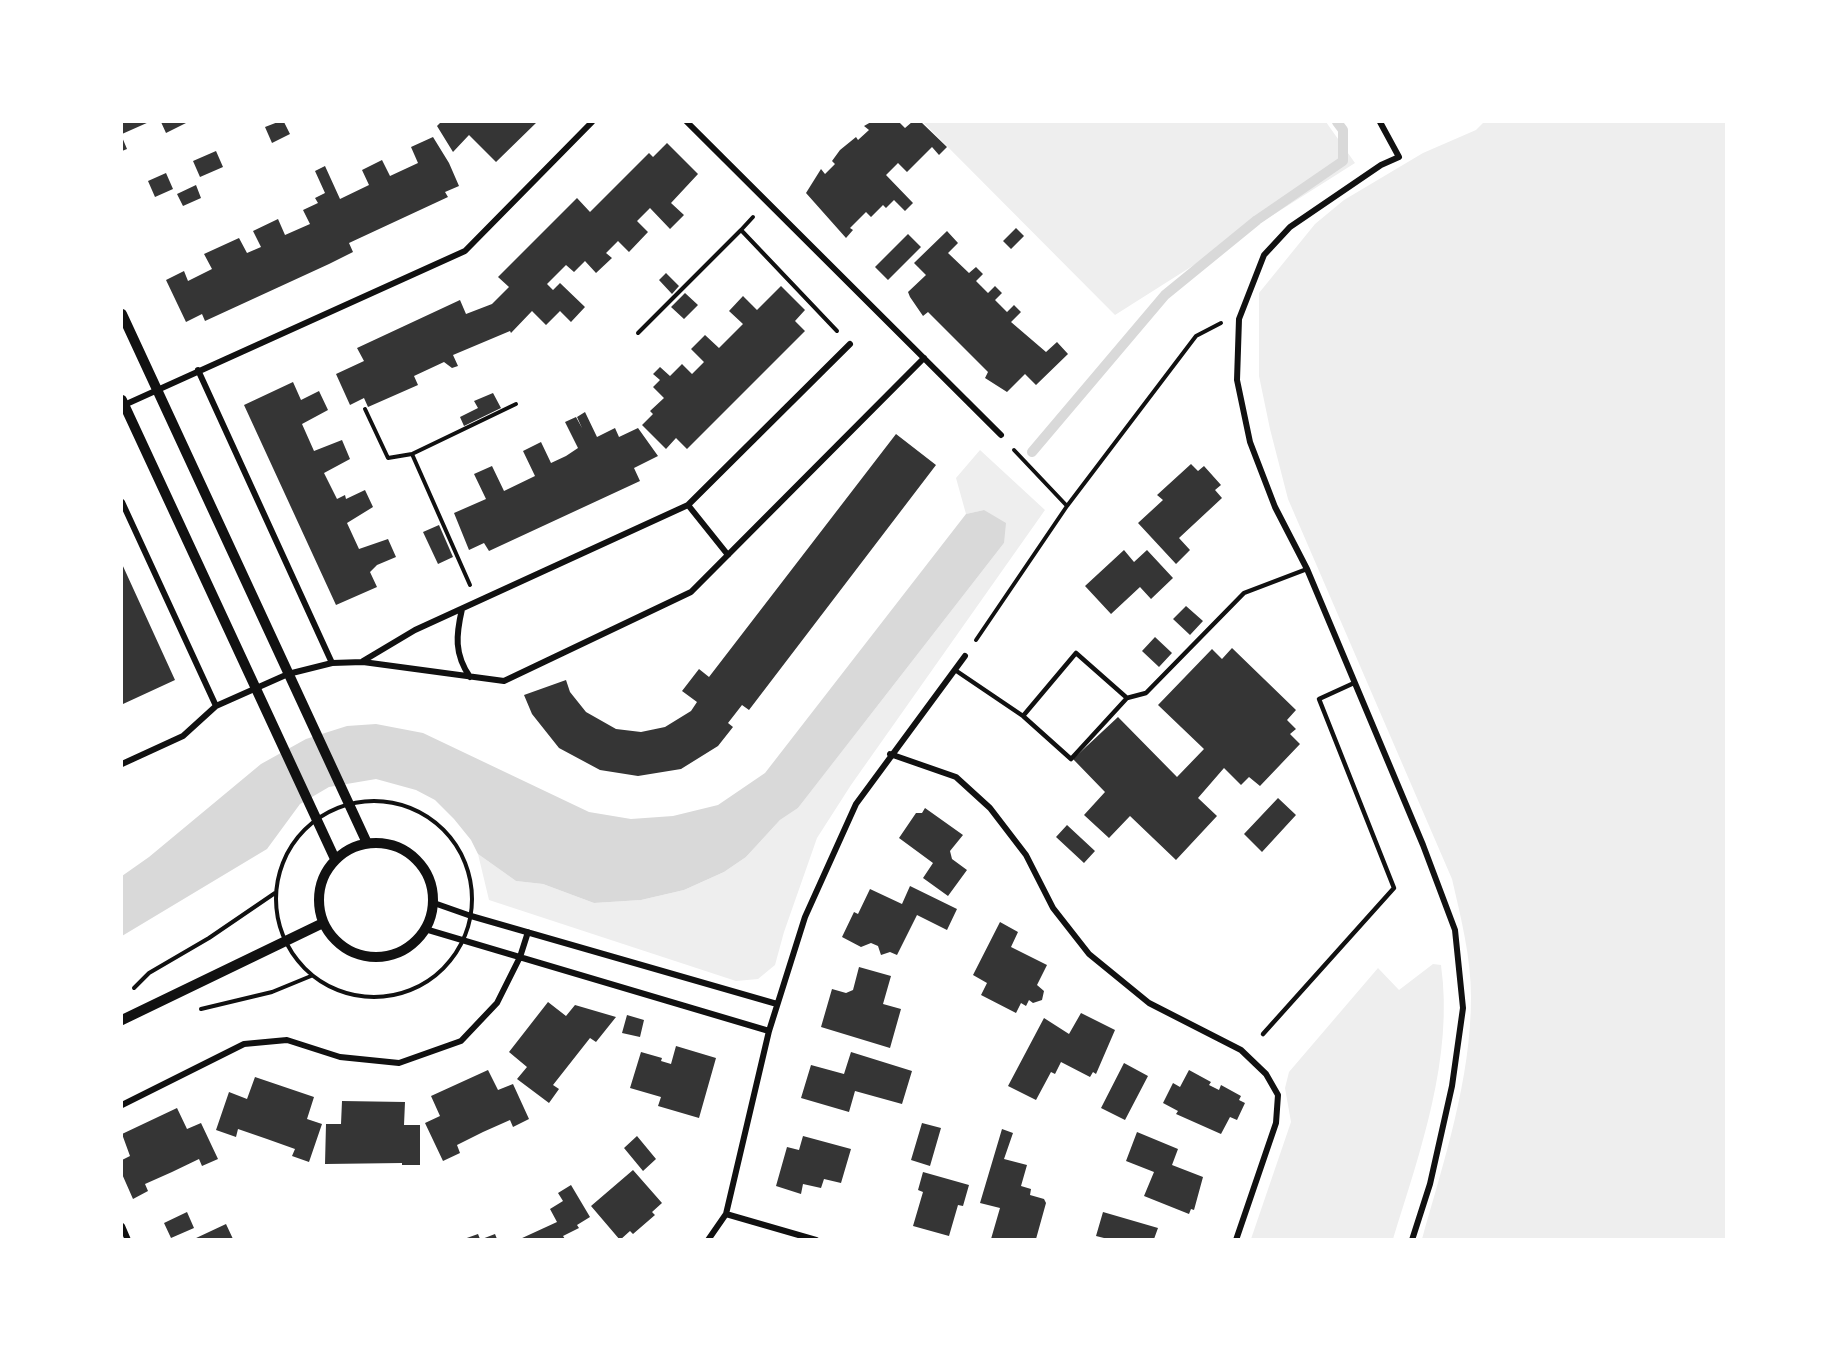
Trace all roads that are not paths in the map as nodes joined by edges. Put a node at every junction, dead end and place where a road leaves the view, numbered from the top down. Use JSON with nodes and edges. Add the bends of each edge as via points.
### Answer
{"nodes":[{"id":1,"x":592,"y":122,"type":"edge"},
{"id":2,"x":687,"y":122,"type":"edge"},
{"id":3,"x":1380,"y":122,"type":"edge"},
{"id":4,"x":122,"y":314,"type":"edge"},
{"id":5,"x":850,"y":344,"type":"road end"},
{"id":6,"x":924,"y":358,"type":"junction"},
{"id":7,"x":198,"y":370,"type":"junction"},
{"id":8,"x":156,"y":389,"type":"junction"},
{"id":9,"x":122,"y":404,"type":"edge"},
{"id":10,"x":1001,"y":435,"type":"road end"},
{"id":11,"x":122,"y":502,"type":"edge"},
{"id":12,"x":688,"y":505,"type":"junction"},
{"id":13,"x":728,"y":555,"type":"junction"},
{"id":14,"x":1307,"y":569,"type":"junction"},
{"id":15,"x":462,"y":609,"type":"junction"},
{"id":16,"x":965,"y":656,"type":"road end"},
{"id":17,"x":363,"y":662,"type":"junction"},
{"id":18,"x":332,"y":663,"type":"junction"},
{"id":19,"x":955,"y":670,"type":"junction"},
{"id":20,"x":288,"y":674,"type":"junction"},
{"id":21,"x":470,"y":677,"type":"junction"},
{"id":22,"x":1354,"y":683,"type":"junction"},
{"id":23,"x":256,"y":689,"type":"junction"},
{"id":24,"x":1127,"y":698,"type":"junction"},
{"id":25,"x":216,"y":706,"type":"junction"},
{"id":26,"x":1023,"y":716,"type":"junction"},
{"id":27,"x":890,"y":754,"type":"junction"},
{"id":28,"x":122,"y":764,"type":"edge"},
{"id":29,"x":367,"y":843,"type":"junction"},
{"id":30,"x":335,"y":859,"type":"junction"},
{"id":31,"x":434,"y":903,"type":"junction"},
{"id":32,"x":323,"y":923,"type":"junction"},
{"id":33,"x":425,"y":929,"type":"junction"},
{"id":34,"x":528,"y":933,"type":"junction"},
{"id":35,"x":520,"y":957,"type":"junction"},
{"id":36,"x":777,"y":1004,"type":"junction"},
{"id":37,"x":122,"y":1020,"type":"edge"},
{"id":38,"x":769,"y":1032,"type":"junction"},
{"id":39,"x":1263,"y":1034,"type":"dead end"},
{"id":40,"x":122,"y":1105,"type":"edge"},
{"id":41,"x":726,"y":1214,"type":"junction"},
{"id":42,"x":122,"y":1226,"type":"edge"},
{"id":43,"x":128,"y":1239,"type":"edge"},
{"id":44,"x":708,"y":1239,"type":"edge"},
{"id":45,"x":816,"y":1239,"type":"edge"},
{"id":46,"x":1236,"y":1239,"type":"edge"},
{"id":47,"x":1412,"y":1239,"type":"edge"}],
"edges":[{"from":1,"to":7,"type":"street","via":[[465,251]]},
{"from":2,"to":6,"type":"street"},
{"from":3,"to":14,"type":"street","via":[[1399,157],[1290,227],[1264,255],[1239,319],[1237,380],[1250,442],[1275,507]]},
{"from":4,"to":8,"type":"street"},
{"from":5,"to":12,"type":"street"},
{"from":6,"to":10,"type":"street"},
{"from":6,"to":13,"type":"street"},
{"from":7,"to":8,"type":"street"},
{"from":7,"to":18,"type":"street"},
{"from":8,"to":9,"type":"street"},
{"from":8,"to":20,"type":"street"},
{"from":9,"to":23,"type":"street"},
{"from":11,"to":25,"type":"street"},
{"from":12,"to":13,"type":"street"},
{"from":12,"to":15,"type":"street"},
{"from":13,"to":21,"type":"street","via":[[691,592],[504,681]]},
{"from":14,"to":22,"type":"street"},
{"from":14,"to":24,"type":"lane","via":[[1244,593],[1146,693]]},
{"from":15,"to":17,"type":"street","via":[[415,630]]},
{"from":15,"to":21,"type":"street","via":[[455,638],[458,656]]},
{"from":16,"to":19,"type":"street"},
{"from":17,"to":18,"type":"street"},
{"from":17,"to":21,"type":"street"},
{"from":18,"to":20,"type":"street"},
{"from":19,"to":26,"type":"lane"},
{"from":19,"to":27,"type":"street"},
{"from":20,"to":23,"type":"street"},
{"from":20,"to":29,"type":"street"},
{"from":22,"to":39,"type":"lane","via":[[1319,699],[1394,888]]},
{"from":22,"to":47,"type":"street","via":[[1455,930],[1463,1008],[1448,1108]]},
{"from":23,"to":25,"type":"street"},
{"from":23,"to":30,"type":"street"},
{"from":24,"to":26,"type":"lane","via":[[1071,759]]},
{"from":24,"to":26,"type":"lane","via":[[1076,653]]},
{"from":25,"to":28,"type":"street","via":[[183,736]]},
{"from":27,"to":36,"type":"street","via":[[856,804],[842,834],[805,917]]},
{"from":27,"to":46,"type":"street","via":[[956,777],[990,808],[1026,855],[1053,908],[1089,954],[1149,1003],[1241,1050],[1266,1074],[1278,1095],[1276,1123]]},
{"from":29,"to":30,"type":"street"},
{"from":29,"to":31,"type":"street","via":[[384,843],[414,857],[432,886]]},
{"from":30,"to":32,"type":"street","via":[[319,889],[318,907]]},
{"from":31,"to":33,"type":"street"},
{"from":31,"to":34,"type":"street"},
{"from":32,"to":33,"type":"street","via":[[347,950],[363,956],[399,952],[414,943]]},
{"from":32,"to":37,"type":"street"},
{"from":33,"to":35,"type":"street"},
{"from":34,"to":35,"type":"street"},
{"from":34,"to":36,"type":"street"},
{"from":35,"to":38,"type":"street"},
{"from":35,"to":40,"type":"street","via":[[497,1003],[461,1041],[399,1063],[340,1057],[287,1040],[244,1044]]},
{"from":36,"to":38,"type":"street"},
{"from":38,"to":41,"type":"street"},
{"from":41,"to":44,"type":"street"},
{"from":41,"to":45,"type":"street"},
{"from":42,"to":43,"type":"street"}]}
